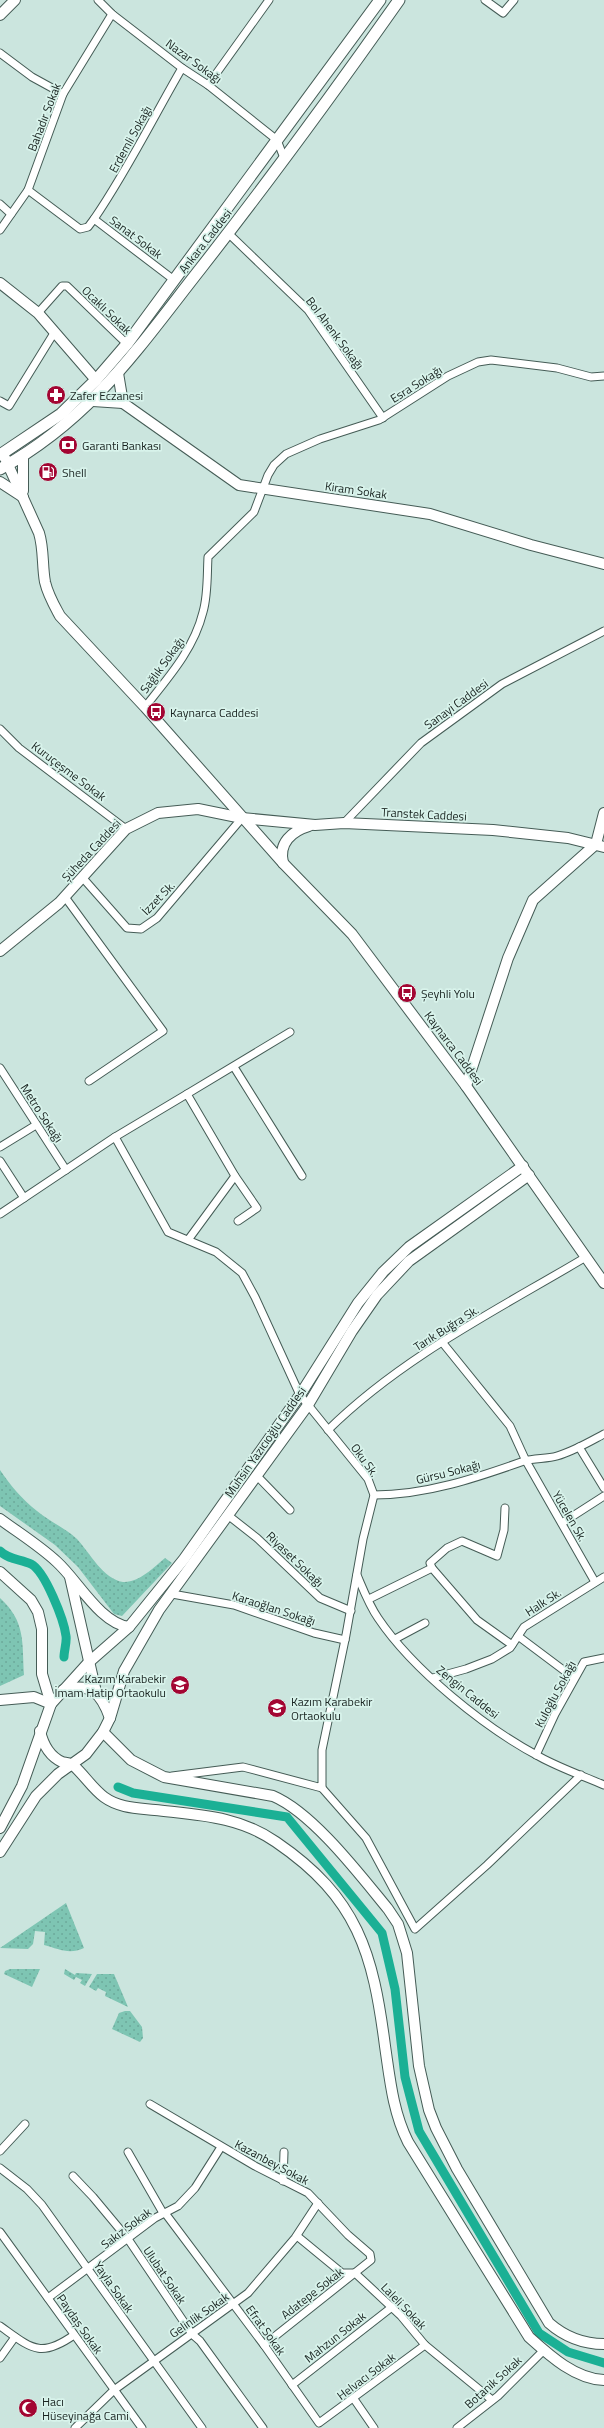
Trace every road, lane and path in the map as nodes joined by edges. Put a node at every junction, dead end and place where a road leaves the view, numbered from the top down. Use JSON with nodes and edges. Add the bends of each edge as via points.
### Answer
{"nodes":[{"id":1,"x":15,"y":0,"type":"edge"},
{"id":2,"x":98,"y":0,"type":"edge"},
{"id":3,"x":269,"y":0,"type":"edge"},
{"id":4,"x":380,"y":0,"type":"edge"},
{"id":5,"x":399,"y":0,"type":"edge"},
{"id":6,"x":485,"y":0,"type":"edge"},
{"id":7,"x":514,"y":0,"type":"edge"},
{"id":8,"x":112,"y":14,"type":"junction"},
{"id":9,"x":0,"y":15,"type":"edge"},
{"id":10,"x":0,"y":53,"type":"edge"},
{"id":11,"x":182,"y":68,"type":"junction"},
{"id":12,"x":208,"y":85,"type":"junction"},
{"id":13,"x":63,"y":94,"type":"junction"},
{"id":14,"x":277,"y":140,"type":"junction"},
{"id":15,"x":284,"y":158,"type":"junction"},
{"id":16,"x":28,"y":190,"type":"junction"},
{"id":17,"x":0,"y":204,"type":"edge"},
{"id":18,"x":12,"y":214,"type":"junction"},
{"id":19,"x":94,"y":219,"type":"junction"},
{"id":20,"x":0,"y":230,"type":"edge"},
{"id":21,"x":228,"y":233,"type":"junction"},
{"id":22,"x":174,"y":280,"type":"junction"},
{"id":23,"x":0,"y":283,"type":"edge"},
{"id":24,"x":38,"y":313,"type":"junction"},
{"id":25,"x":54,"y":333,"type":"junction"},
{"id":26,"x":127,"y":344,"type":"junction"},
{"id":27,"x":118,"y":373,"type":"junction"},
{"id":28,"x":604,"y":376,"type":"edge"},
{"id":29,"x":96,"y":380,"type":"junction"},
{"id":30,"x":0,"y":401,"type":"edge"},
{"id":31,"x":93,"y":401,"type":"junction"},
{"id":32,"x":123,"y":403,"type":"junction"},
{"id":33,"x":383,"y":418,"type":"junction"},
{"id":34,"x":1,"y":454,"type":"edge"},
{"id":35,"x":23,"y":455,"type":"junction"},
{"id":36,"x":4,"y":466,"type":"edge"},
{"id":37,"x":0,"y":482,"type":"edge"},
{"id":38,"x":264,"y":490,"type":"junction"},
{"id":39,"x":23,"y":497,"type":"junction"},
{"id":40,"x":604,"y":564,"type":"edge"},
{"id":41,"x":604,"y":631,"type":"edge"},
{"id":42,"x":145,"y":707,"type":"junction"},
{"id":43,"x":0,"y":729,"type":"edge"},
{"id":44,"x":604,"y":813,"type":"edge"},
{"id":45,"x":242,"y":818,"type":"junction"},
{"id":46,"x":344,"y":824,"type":"junction"},
{"id":47,"x":315,"y":825,"type":"junction"},
{"id":48,"x":126,"y":828,"type":"junction"},
{"id":49,"x":600,"y":846,"type":"edge"},
{"id":50,"x":283,"y":863,"type":"junction"},
{"id":51,"x":82,"y":877,"type":"junction"},
{"id":52,"x":64,"y":897,"type":"junction"},
{"id":53,"x":0,"y":951,"type":"edge"},
{"id":54,"x":290,"y":1032,"type":"dead end"},
{"id":55,"x":234,"y":1067,"type":"junction"},
{"id":56,"x":0,"y":1068,"type":"edge"},
{"id":57,"x":89,"y":1081,"type":"dead end"},
{"id":58,"x":466,"y":1086,"type":"junction"},
{"id":59,"x":187,"y":1094,"type":"junction"},
{"id":60,"x":36,"y":1125,"type":"junction"},
{"id":61,"x":115,"y":1137,"type":"junction"},
{"id":62,"x":0,"y":1147,"type":"edge"},
{"id":63,"x":0,"y":1161,"type":"edge"},
{"id":64,"x":66,"y":1170,"type":"junction"},
{"id":65,"x":526,"y":1170,"type":"junction"},
{"id":66,"x":236,"y":1176,"type":"junction"},
{"id":67,"x":302,"y":1176,"type":"dead end"},
{"id":68,"x":24,"y":1198,"type":"junction"},
{"id":69,"x":0,"y":1214,"type":"edge"},
{"id":70,"x":238,"y":1221,"type":"dead end"},
{"id":71,"x":188,"y":1240,"type":"junction"},
{"id":72,"x":586,"y":1258,"type":"junction"},
{"id":73,"x":604,"y":1283,"type":"edge"},
{"id":74,"x":442,"y":1342,"type":"junction"},
{"id":75,"x":300,"y":1395,"type":"junction"},
{"id":76,"x":308,"y":1405,"type":"junction"},
{"id":77,"x":328,"y":1430,"type":"junction"},
{"id":78,"x":604,"y":1434,"type":"edge"},
{"id":79,"x":579,"y":1447,"type":"junction"},
{"id":80,"x":526,"y":1461,"type":"junction"},
{"id":81,"x":257,"y":1476,"type":"junction"},
{"id":82,"x":604,"y":1488,"type":"edge"},
{"id":83,"x":374,"y":1495,"type":"junction"},
{"id":84,"x":604,"y":1496,"type":"edge"},
{"id":85,"x":504,"y":1508,"type":"dead end"},
{"id":86,"x":290,"y":1510,"type":"dead end"},
{"id":87,"x":229,"y":1516,"type":"junction"},
{"id":88,"x":0,"y":1519,"type":"edge"},
{"id":89,"x":562,"y":1523,"type":"junction"},
{"id":90,"x":432,"y":1568,"type":"junction"},
{"id":91,"x":0,"y":1572,"type":"edge"},
{"id":92,"x":357,"y":1574,"type":"junction"},
{"id":93,"x":69,"y":1575,"type":"junction"},
{"id":94,"x":604,"y":1577,"type":"edge"},
{"id":95,"x":596,"y":1582,"type":"junction"},
{"id":96,"x":172,"y":1594,"type":"junction"},
{"id":97,"x":368,"y":1599,"type":"junction"},
{"id":98,"x":350,"y":1611,"type":"junction"},
{"id":99,"x":425,"y":1623,"type":"dead end"},
{"id":100,"x":129,"y":1627,"type":"junction"},
{"id":101,"x":518,"y":1636,"type":"junction"},
{"id":102,"x":395,"y":1639,"type":"junction"},
{"id":103,"x":345,"y":1640,"type":"junction"},
{"id":104,"x":512,"y":1645,"type":"junction"},
{"id":105,"x":604,"y":1658,"type":"edge"},
{"id":106,"x":88,"y":1663,"type":"junction"},
{"id":107,"x":433,"y":1678,"type":"junction"},
{"id":108,"x":574,"y":1678,"type":"junction"},
{"id":109,"x":63,"y":1690,"type":"junction"},
{"id":110,"x":96,"y":1692,"type":"junction"},
{"id":111,"x":0,"y":1700,"type":"edge"},
{"id":112,"x":50,"y":1704,"type":"junction"},
{"id":113,"x":110,"y":1718,"type":"junction"},
{"id":114,"x":40,"y":1731,"type":"junction"},
{"id":115,"x":103,"y":1732,"type":"junction"},
{"id":116,"x":536,"y":1755,"type":"junction"},
{"id":117,"x":72,"y":1764,"type":"junction"},
{"id":118,"x":581,"y":1775,"type":"junction"},
{"id":119,"x":164,"y":1777,"type":"junction"},
{"id":120,"x":604,"y":1785,"type":"edge"},
{"id":121,"x":322,"y":1788,"type":"junction"},
{"id":122,"x":0,"y":1828,"type":"edge"},
{"id":123,"x":0,"y":1852,"type":"edge"},
{"id":124,"x":150,"y":2104,"type":"dead end"},
{"id":125,"x":25,"y":2124,"type":"dead end"},
{"id":126,"x":221,"y":2147,"type":"junction"},
{"id":127,"x":0,"y":2151,"type":"edge"},
{"id":128,"x":128,"y":2152,"type":"dead end"},
{"id":129,"x":284,"y":2152,"type":"dead end"},
{"id":130,"x":0,"y":2168,"type":"edge"},
{"id":131,"x":73,"y":2176,"type":"dead end"},
{"id":132,"x":283,"y":2181,"type":"junction"},
{"id":133,"x":318,"y":2203,"type":"junction"},
{"id":134,"x":164,"y":2213,"type":"junction"},
{"id":135,"x":0,"y":2232,"type":"edge"},
{"id":136,"x":297,"y":2236,"type":"junction"},
{"id":137,"x":128,"y":2239,"type":"junction"},
{"id":138,"x":89,"y":2270,"type":"junction"},
{"id":139,"x":355,"y":2273,"type":"junction"},
{"id":140,"x":48,"y":2298,"type":"junction"},
{"id":141,"x":234,"y":2304,"type":"junction"},
{"id":142,"x":392,"y":2307,"type":"junction"},
{"id":143,"x":0,"y":2326,"type":"edge"},
{"id":144,"x":192,"y":2334,"type":"junction"},
{"id":145,"x":74,"y":2335,"type":"junction"},
{"id":146,"x":15,"y":2337,"type":"junction"},
{"id":147,"x":604,"y":2344,"type":"edge"},
{"id":148,"x":264,"y":2345,"type":"junction"},
{"id":149,"x":425,"y":2345,"type":"junction"},
{"id":150,"x":544,"y":2350,"type":"junction"},
{"id":151,"x":0,"y":2358,"type":"edge"},
{"id":152,"x":153,"y":2361,"type":"junction"},
{"id":153,"x":604,"y":2380,"type":"edge"},
{"id":154,"x":292,"y":2385,"type":"junction"},
{"id":155,"x":114,"y":2390,"type":"junction"},
{"id":156,"x":354,"y":2399,"type":"junction"},
{"id":157,"x":492,"y":2400,"type":"junction"},
{"id":158,"x":319,"y":2423,"type":"joint"},
{"id":159,"x":75,"y":2428,"type":"edge"},
{"id":160,"x":142,"y":2428,"type":"edge"},
{"id":161,"x":202,"y":2428,"type":"edge"},
{"id":162,"x":262,"y":2428,"type":"edge"},
{"id":163,"x":374,"y":2428,"type":"edge"},
{"id":164,"x":457,"y":2428,"type":"edge"}],
"edges":[{"from":1,"to":9,"type":"street"},
{"from":2,"to":8,"type":"street","name":"Nazar Sokağı"},
{"from":3,"to":12,"type":"street"},
{"from":4,"to":14,"type":"main road","name":"Ankara Caddesi"},
{"from":5,"to":15,"type":"main road","name":"Ankara Caddesi"},
{"from":6,"to":7,"type":"street","via":[[502,13]]},
{"from":8,"to":11,"type":"street","name":"Nazar Sokağı"},
{"from":8,"to":13,"type":"street","name":"Bahadır Sokak"},
{"from":10,"to":13,"type":"street","via":[[32,77]]},
{"from":11,"to":12,"type":"street","name":"Nazar Sokağı"},
{"from":11,"to":19,"type":"street","name":"Erdemli Sokağı","via":[[110,197]]},
{"from":12,"to":14,"type":"street","name":"Nazar Sokağı"},
{"from":13,"to":16,"type":"street","name":"Bahadır Sokak"},
{"from":14,"to":15,"type":"street"},
{"from":14,"to":22,"type":"main road","name":"Ankara Caddesi"},
{"from":15,"to":21,"type":"main road","name":"Ankara Caddesi"},
{"from":16,"to":18,"type":"street","name":"Bahadır Sokak"},
{"from":16,"to":19,"type":"street","name":"Sanat Sokak","via":[[80,229],[88,227]]},
{"from":17,"to":18,"type":"street"},
{"from":18,"to":20,"type":"street","name":"Bahadır Sokak"},
{"from":19,"to":22,"type":"street","name":"Sanat Sokak"},
{"from":21,"to":27,"type":"main road","name":"Ankara Caddesi"},
{"from":21,"to":33,"type":"street","name":"Bol Ahenk Sokağı","via":[[308,310]]},
{"from":22,"to":26,"type":"main road","name":"Ankara Caddesi"},
{"from":23,"to":24,"type":"street"},
{"from":24,"to":25,"type":"street"},
{"from":24,"to":26,"type":"street","name":"Ocaklı Sokak","via":[[62,286],[67,286]]},
{"from":25,"to":29,"type":"street"},
{"from":25,"to":30,"type":"street","via":[[9,406]]},
{"from":26,"to":29,"type":"main road","name":"Ankara Caddesi"},
{"from":27,"to":31,"type":"main road","name":"Ankara Caddesi"},
{"from":27,"to":32,"type":"street"},
{"from":28,"to":33,"type":"street","name":"Esra Sokağı","via":[[591,377],[557,368],[491,360],[478,362],[448,376]]},
{"from":29,"to":34,"type":"main road","name":"Ankara Caddesi","via":[[61,414]]},
{"from":31,"to":32,"type":"street"},
{"from":31,"to":35,"type":"main road","name":"Ankara Caddesi","via":[[68,424]]},
{"from":32,"to":38,"type":"street","name":"Kiram Sokak","via":[[239,485]]},
{"from":33,"to":38,"type":"street","name":"Esra Sokağı","via":[[314,441],[286,454],[274,465]]},
{"from":34,"to":36,"type":"street","name":"Kaynarca Caddesi"},
{"from":35,"to":36,"type":"main road","name":"Ankara Caddesi"},
{"from":35,"to":39,"type":"street"},
{"from":36,"to":39,"type":"street","name":"Kaynarca Caddesi"},
{"from":37,"to":39,"type":"street"},
{"from":38,"to":40,"type":"street","name":"Kiram Sokak","via":[[430,514]]},
{"from":38,"to":42,"type":"street","name":"Sağlık Sokağı","via":[[254,512],[208,557],[204,610],[194,639],[173,672]]},
{"from":39,"to":42,"type":"street","name":"Kaynarca Caddesi","via":[[43,545],[45,581],[50,600],[60,616]]},
{"from":41,"to":46,"type":"street","name":"Sanayi Caddesi","via":[[502,684],[427,739]]},
{"from":42,"to":45,"type":"street","name":"Kaynarca Caddesi"},
{"from":43,"to":48,"type":"street","name":"Kuruçeşme Sokak","via":[[19,748]]},
{"from":44,"to":49,"type":"street"},
{"from":45,"to":47,"type":"street","name":"Transtek Caddesi"},
{"from":45,"to":48,"type":"street","name":"Şüheda Caddesi","via":[[198,809],[181,810],[148,816]]},
{"from":45,"to":50,"type":"street","name":"Kaynarca Caddesi"},
{"from":45,"to":51,"type":"street","name":"İzzet Sk.","via":[[168,906],[145,927],[128,928]]},
{"from":46,"to":47,"type":"street","name":"Transtek Caddesi"},
{"from":46,"to":49,"type":"street","name":"Transtek Caddesi","via":[[493,830],[568,838]]},
{"from":47,"to":50,"type":"street","via":[[300,829],[289,837],[282,849]]},
{"from":48,"to":51,"type":"street","name":"Şüheda Caddesi"},
{"from":49,"to":58,"type":"street","via":[[533,900],[508,958]]},
{"from":50,"to":58,"type":"street","name":"Kaynarca Caddesi","via":[[352,934]]},
{"from":51,"to":52,"type":"street","name":"Şüheda Caddesi"},
{"from":52,"to":53,"type":"street","name":"Şüheda Caddesi","via":[[27,931]]},
{"from":52,"to":57,"type":"street","via":[[163,1031]]},
{"from":54,"to":55,"type":"street"},
{"from":55,"to":59,"type":"street"},
{"from":55,"to":67,"type":"street"},
{"from":56,"to":60,"type":"street","name":"Metro Sokağı"},
{"from":58,"to":65,"type":"street","name":"Kaynarca Caddesi"},
{"from":59,"to":61,"type":"street"},
{"from":59,"to":66,"type":"street"},
{"from":60,"to":62,"type":"street"},
{"from":60,"to":64,"type":"street","name":"Metro Sokağı"},
{"from":61,"to":64,"type":"street"},
{"from":61,"to":71,"type":"street","name":"Oku Sk.","via":[[168,1232]]},
{"from":63,"to":68,"type":"street"},
{"from":64,"to":68,"type":"street"},
{"from":65,"to":72,"type":"street","name":"Kaynarca Caddesi"},
{"from":65,"to":75,"type":"street","name":"Muhsin Yazıcıoğlu Caddesi","via":[[409,1247],[383,1272],[358,1303]]},
{"from":65,"to":76,"type":"street","name":"Muhsin Yazıcıoğlu Caddesi","via":[[409,1261],[377,1295]]},
{"from":66,"to":70,"type":"street","via":[[257,1208]]},
{"from":66,"to":71,"type":"street"},
{"from":68,"to":69,"type":"street"},
{"from":71,"to":75,"type":"street","name":"Oku Sk.","via":[[216,1252],[242,1273],[256,1297]]},
{"from":72,"to":73,"type":"street","name":"Kaynarca Caddesi"},
{"from":72,"to":74,"type":"street","name":"Tarık Buğra Sk."},
{"from":74,"to":77,"type":"street","name":"Tarık Buğra Sk.","via":[[354,1404]]},
{"from":74,"to":80,"type":"street","name":"Yücelen Sk.","via":[[510,1426]]},
{"from":75,"to":76,"type":"street","name":"Oku Sk."},
{"from":75,"to":100,"type":"street","name":"Muhsin Yazıcıoğlu Caddesi","via":[[184,1559]]},
{"from":76,"to":77,"type":"street","name":"Oku Sk."},
{"from":76,"to":81,"type":"street","name":"Muhsin Yazıcıoğlu Caddesi"},
{"from":77,"to":83,"type":"street","name":"Oku Sk.","via":[[368,1479]]},
{"from":78,"to":79,"type":"street","name":"Gürsu Sokağı"},
{"from":79,"to":80,"type":"street","name":"Gürsu Sokağı","via":[[557,1456]]},
{"from":79,"to":82,"type":"street"},
{"from":80,"to":83,"type":"street","name":"Gürsu Sokağı","via":[[436,1488],[403,1495]]},
{"from":80,"to":89,"type":"street","name":"Yücelen Sk."},
{"from":81,"to":86,"type":"street"},
{"from":81,"to":87,"type":"street","name":"Muhsin Yazıcıoğlu Caddesi"},
{"from":83,"to":92,"type":"street","name":"Oku Sk."},
{"from":84,"to":89,"type":"street"},
{"from":85,"to":90,"type":"street","via":[[504,1530],[497,1556],[462,1541],[447,1548],[430,1562]]},
{"from":87,"to":96,"type":"street","name":"Muhsin Yazıcıoğlu Caddesi"},
{"from":87,"to":98,"type":"street","name":"Riyaset Sokağı","via":[[257,1538],[320,1598]]},
{"from":88,"to":93,"type":"street","via":[[46,1552]]},
{"from":89,"to":95,"type":"street","name":"Yücelen Sk."},
{"from":90,"to":97,"type":"street"},
{"from":90,"to":104,"type":"street","via":[[477,1620]]},
{"from":91,"to":112,"type":"street","via":[[31,1600],[38,1612],[42,1629],[42,1674]]},
{"from":92,"to":97,"type":"street","name":"Zengin Caddesi"},
{"from":92,"to":98,"type":"street","name":"Oku Sk."},
{"from":93,"to":100,"type":"street","via":[[104,1615],[118,1626]]},
{"from":93,"to":106,"type":"street"},
{"from":94,"to":95,"type":"street","name":"Halk Sk."},
{"from":95,"to":101,"type":"street","name":"Halk Sk.","via":[[530,1623]]},
{"from":96,"to":103,"type":"street","name":"Karaoğlan Sokağı","via":[[234,1605],[314,1633]]},
{"from":96,"to":113,"type":"street","name":"Muhsin Yazıcıoğlu Caddesi","via":[[159,1610],[124,1671]]},
{"from":97,"to":102,"type":"street","name":"Zengin Caddesi","via":[[377,1618]]},
{"from":98,"to":103,"type":"street","name":"Oku Sk."},
{"from":99,"to":102,"type":"street"},
{"from":100,"to":106,"type":"street","name":"Muhsin Yazıcıoğlu Caddesi"},
{"from":101,"to":104,"type":"street","name":"Halk Sk."},
{"from":101,"to":108,"type":"street"},
{"from":102,"to":107,"type":"street","name":"Zengin Caddesi"},
{"from":103,"to":121,"type":"street","name":"Oku Sk.","via":[[322,1750]]},
{"from":104,"to":107,"type":"street","name":"Halk Sk.","via":[[479,1664]]},
{"from":105,"to":108,"type":"street","name":"Kuloğlu Sokağı","via":[[584,1662]]},
{"from":106,"to":109,"type":"street","name":"Muhsin Yazıcıoğlu Caddesi"},
{"from":106,"to":110,"type":"street"},
{"from":107,"to":116,"type":"street","name":"Zengin Caddesi","via":[[451,1696]]},
{"from":108,"to":116,"type":"street","name":"Kuloğlu Sokağı"},
{"from":109,"to":110,"type":"street","via":[[80,1687]]},
{"from":109,"to":112,"type":"street","name":"Muhsin Yazıcıoğlu Caddesi"},
{"from":110,"to":113,"type":"street","via":[[101,1696]]},
{"from":111,"to":112,"type":"street","via":[[34,1697]]},
{"from":112,"to":114,"type":"street","name":"Muhsin Yazıcıoğlu Caddesi"},
{"from":113,"to":115,"type":"street","name":"Muhsin Yazıcıoğlu Caddesi"},
{"from":114,"to":117,"type":"street","via":[[49,1752],[61,1761]]},
{"from":114,"to":122,"type":"street","name":"Muhsin Yazıcıoğlu Caddesi","via":[[22,1786]]},
{"from":115,"to":117,"type":"street","name":"Muhsin Yazıcıoğlu Caddesi","via":[[90,1749]]},
{"from":115,"to":119,"type":"street","via":[[131,1760]]},
{"from":116,"to":118,"type":"street","name":"Zengin Caddesi"},
{"from":117,"to":123,"type":"street","name":"Muhsin Yazıcıoğlu Caddesi","via":[[36,1796]]},
{"from":117,"to":150,"type":"street","via":[[104,1797],[126,1807],[231,1820],[256,1828],[296,1856],[339,1900],[358,1928],[372,1972],[379,1999],[399,2124],[502,2295],[529,2337]]},
{"from":118,"to":120,"type":"street","name":"Zengin Caddesi"},
{"from":118,"to":121,"type":"street","via":[[487,1865],[415,1929],[366,1838]]},
{"from":119,"to":121,"type":"street","via":[[243,1767]]},
{"from":119,"to":147,"type":"street","via":[[273,1796],[288,1802],[305,1815],[388,1909],[398,1924],[407,1953],[419,2066],[436,2128],[457,2169],[549,2323],[574,2340]]},
{"from":124,"to":126,"type":"street","name":"Kazanbey Sokak"},
{"from":125,"to":127,"type":"street"},
{"from":126,"to":132,"type":"street","name":"Kazanbey Sokak"},
{"from":126,"to":134,"type":"street","name":"Sakız Sokak","via":[[195,2188],[178,2206]]},
{"from":128,"to":134,"type":"street","name":"Efrat Sokak"},
{"from":129,"to":132,"type":"street"},
{"from":130,"to":138,"type":"street","name":"Yayla Sokak","via":[[34,2196]]},
{"from":131,"to":137,"type":"street","name":"Ulubat Sokak"},
{"from":132,"to":133,"type":"street","name":"Kazanbey Sokak","via":[[308,2193]]},
{"from":133,"to":136,"type":"street","name":"Gelinlik Sokak"},
{"from":133,"to":139,"type":"street","name":"Kazanbey Sokak","via":[[370,2254],[371,2260]]},
{"from":134,"to":137,"type":"street","name":"Sakız Sokak"},
{"from":134,"to":141,"type":"street","name":"Efrat Sokak"},
{"from":135,"to":140,"type":"street","name":"Paydaş Sokak"},
{"from":136,"to":139,"type":"street","name":"Laleli Sokak","via":[[342,2273]]},
{"from":136,"to":141,"type":"street","name":"Gelinlik Sokak","via":[[266,2274]]},
{"from":137,"to":138,"type":"street","name":"Sakız Sokak"},
{"from":137,"to":144,"type":"street","name":"Ulubat Sokak"},
{"from":138,"to":140,"type":"street","name":"Sakız Sokak"},
{"from":138,"to":152,"type":"street","name":"Yayla Sokak"},
{"from":139,"to":142,"type":"street","name":"Laleli Sokak"},
{"from":139,"to":148,"type":"street","name":"Adatepe Sokak"},
{"from":140,"to":145,"type":"street","name":"Paydaş Sokak"},
{"from":141,"to":144,"type":"street","name":"Gelinlik Sokak"},
{"from":141,"to":148,"type":"street","name":"Efrat Sokak"},
{"from":142,"to":149,"type":"street","name":"Laleli Sokak"},
{"from":142,"to":154,"type":"street","name":"Mahzun Sokak"},
{"from":143,"to":146,"type":"street"},
{"from":144,"to":152,"type":"street","name":"Gelinlik Sokak"},
{"from":144,"to":162,"type":"street","name":"Ulubat Sokak","via":[[200,2340]]},
{"from":145,"to":146,"type":"street","via":[[50,2349],[32,2346]]},
{"from":145,"to":155,"type":"street","name":"Paydaş Sokak"},
{"from":146,"to":151,"type":"street"},
{"from":148,"to":154,"type":"street","name":"Efrat Sokak"},
{"from":149,"to":156,"type":"street","name":"Helvacı Sokak"},
{"from":149,"to":157,"type":"street","name":"Laleli Sokak"},
{"from":150,"to":153,"type":"street","via":[[582,2375]]},
{"from":150,"to":157,"type":"street","name":"Botanik Sokak"},
{"from":152,"to":155,"type":"street","name":"Gelinlik Sokak"},
{"from":152,"to":161,"type":"street","name":"Yayla Sokak"},
{"from":154,"to":158,"type":"street","name":"Efrat Sokak"},
{"from":155,"to":159,"type":"street","name":"Gelinlik Sokak"},
{"from":155,"to":160,"type":"street","name":"Paydaş Sokak"},
{"from":156,"to":158,"type":"street","name":"Helvacı Sokak"},
{"from":156,"to":163,"type":"street"},
{"from":157,"to":164,"type":"street","name":"Botanik Sokak"}]}
